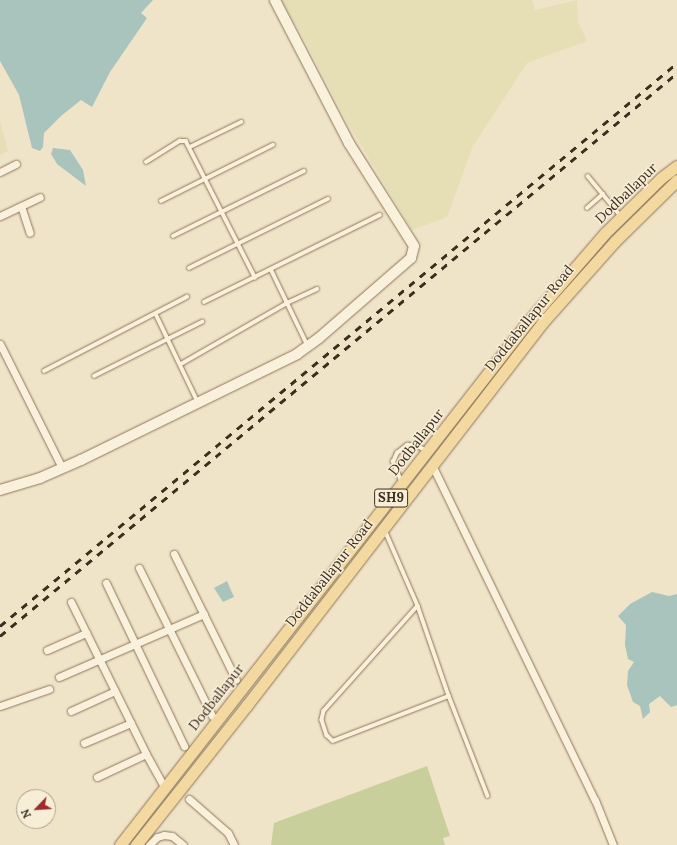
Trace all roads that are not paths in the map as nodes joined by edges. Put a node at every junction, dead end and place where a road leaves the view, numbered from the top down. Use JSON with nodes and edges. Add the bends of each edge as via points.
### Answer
{"nodes":[{"id":1,"x":274,"y":0,"type":"edge"},
{"id":2,"x":240,"y":122,"type":"dead end"},
{"id":3,"x":273,"y":145,"type":"dead end"},
{"id":4,"x":190,"y":147,"type":"junction"},
{"id":5,"x":146,"y":162,"type":"dead end"},
{"id":6,"x":16,"y":164,"type":"dead end"},
{"id":7,"x":677,"y":166,"type":"edge"},
{"id":8,"x":304,"y":171,"type":"dead end"},
{"id":9,"x":0,"y":172,"type":"edge"},
{"id":10,"x":588,"y":176,"type":"dead end"},
{"id":11,"x":206,"y":178,"type":"junction"},
{"id":12,"x":677,"y":180,"type":"edge"},
{"id":13,"x":603,"y":194,"type":"junction"},
{"id":14,"x":40,"y":197,"type":"dead end"},
{"id":15,"x":328,"y":199,"type":"dead end"},
{"id":16,"x":161,"y":201,"type":"dead end"},
{"id":17,"x":21,"y":206,"type":"junction"},
{"id":18,"x":587,"y":208,"type":"dead end"},
{"id":19,"x":223,"y":211,"type":"junction"},
{"id":20,"x":380,"y":215,"type":"dead end"},
{"id":21,"x":0,"y":216,"type":"edge"},
{"id":22,"x":622,"y":216,"type":"junction"},
{"id":23,"x":30,"y":233,"type":"dead end"},
{"id":24,"x":173,"y":236,"type":"dead end"},
{"id":25,"x":239,"y":244,"type":"junction"},
{"id":26,"x":189,"y":268,"type":"dead end"},
{"id":27,"x":270,"y":269,"type":"junction"},
{"id":28,"x":255,"y":276,"type":"junction"},
{"id":29,"x":318,"y":289,"type":"dead end"},
{"id":30,"x":187,"y":297,"type":"dead end"},
{"id":31,"x":204,"y":302,"type":"dead end"},
{"id":32,"x":287,"y":303,"type":"junction"},
{"id":33,"x":156,"y":314,"type":"junction"},
{"id":34,"x":202,"y":322,"type":"dead end"},
{"id":35,"x":168,"y":338,"type":"junction"},
{"id":36,"x":0,"y":344,"type":"edge"},
{"id":37,"x":308,"y":346,"type":"junction"},
{"id":38,"x":180,"y":364,"type":"junction"},
{"id":39,"x":44,"y":371,"type":"dead end"},
{"id":40,"x":94,"y":376,"type":"dead end"},
{"id":41,"x":198,"y":402,"type":"junction"},
{"id":42,"x":427,"y":452,"type":"junction"},
{"id":43,"x":432,"y":465,"type":"junction"},
{"id":44,"x":62,"y":468,"type":"junction"},
{"id":45,"x":402,"y":483,"type":"junction"},
{"id":46,"x":0,"y":490,"type":"edge"},
{"id":47,"x":384,"y":527,"type":"junction"},
{"id":48,"x":174,"y":554,"type":"dead end"},
{"id":49,"x":139,"y":568,"type":"dead end"},
{"id":50,"x":106,"y":583,"type":"dead end"},
{"id":51,"x":71,"y":602,"type":"dead end"},
{"id":52,"x":418,"y":606,"type":"junction"},
{"id":53,"x":204,"y":614,"type":"junction"},
{"id":54,"x":169,"y":629,"type":"junction"},
{"id":55,"x":86,"y":633,"type":"junction"},
{"id":56,"x":135,"y":644,"type":"junction"},
{"id":57,"x":47,"y":650,"type":"dead end"},
{"id":58,"x":99,"y":660,"type":"junction"},
{"id":59,"x":60,"y":677,"type":"dead end"},
{"id":60,"x":236,"y":680,"type":"dead end"},
{"id":61,"x":50,"y":689,"type":"dead end"},
{"id":62,"x":115,"y":691,"type":"junction"},
{"id":63,"x":448,"y":696,"type":"junction"},
{"id":64,"x":0,"y":706,"type":"edge"},
{"id":65,"x":71,"y":711,"type":"dead end"},
{"id":66,"x":212,"y":716,"type":"dead end"},
{"id":67,"x":131,"y":723,"type":"junction"},
{"id":68,"x":84,"y":743,"type":"dead end"},
{"id":69,"x":184,"y":746,"type":"dead end"},
{"id":70,"x":146,"y":754,"type":"junction"},
{"id":71,"x":97,"y":777,"type":"dead end"},
{"id":72,"x":165,"y":788,"type":"junction"},
{"id":73,"x":488,"y":796,"type":"dead end"},
{"id":74,"x":189,"y":799,"type":"dead end"},
{"id":75,"x":120,"y":845,"type":"edge"},
{"id":76,"x":137,"y":845,"type":"edge"},
{"id":77,"x":149,"y":845,"type":"edge"},
{"id":78,"x":183,"y":845,"type":"edge"},
{"id":79,"x":234,"y":845,"type":"edge"},
{"id":80,"x":613,"y":845,"type":"edge"}],
"edges":[{"from":1,"to":37,"type":"street","via":[[349,143],[414,246],[411,258]]},
{"from":2,"to":4,"type":"lane"},
{"from":3,"to":11,"type":"lane"},
{"from":4,"to":5,"type":"lane","via":[[182,140]]},
{"from":4,"to":11,"type":"lane"},
{"from":6,"to":9,"type":"street"},
{"from":7,"to":22,"type":"main road","name":"Dodballapur","number":"SH9"},
{"from":8,"to":19,"type":"lane"},
{"from":10,"to":13,"type":"lane"},
{"from":11,"to":16,"type":"lane"},
{"from":11,"to":19,"type":"lane"},
{"from":12,"to":43,"type":"main road","name":"Doddaballapur Road","number":"SH9","via":[[615,240],[542,323]]},
{"from":13,"to":18,"type":"lane"},
{"from":13,"to":22,"type":"lane"},
{"from":14,"to":17,"type":"street"},
{"from":15,"to":25,"type":"lane"},
{"from":17,"to":21,"type":"street"},
{"from":17,"to":23,"type":"street"},
{"from":19,"to":24,"type":"lane"},
{"from":19,"to":25,"type":"lane"},
{"from":20,"to":27,"type":"lane"},
{"from":22,"to":42,"type":"main road","name":"Dodballapur","number":"SH9","via":[[527,323]]},
{"from":25,"to":26,"type":"lane"},
{"from":25,"to":28,"type":"lane"},
{"from":27,"to":28,"type":"lane"},
{"from":27,"to":32,"type":"lane"},
{"from":28,"to":31,"type":"lane"},
{"from":29,"to":32,"type":"lane"},
{"from":30,"to":33,"type":"lane"},
{"from":32,"to":37,"type":"lane"},
{"from":32,"to":38,"type":"lane"},
{"from":33,"to":35,"type":"lane"},
{"from":33,"to":39,"type":"lane"},
{"from":34,"to":35,"type":"lane"},
{"from":35,"to":38,"type":"lane"},
{"from":35,"to":40,"type":"lane"},
{"from":36,"to":44,"type":"street"},
{"from":37,"to":41,"type":"street","via":[[297,354]]},
{"from":38,"to":41,"type":"lane"},
{"from":41,"to":44,"type":"street"},
{"from":42,"to":45,"type":"main road","name":"Dodballapur","number":"SH9"},
{"from":42,"to":45,"type":"lane","via":[[416,445],[407,445],[397,453],[393,462]]},
{"from":43,"to":47,"type":"main road","name":"Doddaballapur Road","number":"SH9"},
{"from":43,"to":80,"type":"street","via":[[595,800]]},
{"from":44,"to":46,"type":"street","via":[[40,478]]},
{"from":45,"to":72,"type":"main road","name":"Dodballapur","number":"SH9"},
{"from":47,"to":52,"type":"lane"},
{"from":47,"to":76,"type":"main road","name":"Doddaballapur Road","number":"SH9"},
{"from":48,"to":53,"type":"street"},
{"from":49,"to":54,"type":"street"},
{"from":50,"to":56,"type":"street"},
{"from":51,"to":55,"type":"street"},
{"from":52,"to":63,"type":"lane"},
{"from":52,"to":63,"type":"lane","via":[[324,711],[322,720],[327,735],[333,741]]},
{"from":53,"to":54,"type":"street"},
{"from":53,"to":60,"type":"street"},
{"from":54,"to":56,"type":"street"},
{"from":54,"to":66,"type":"street"},
{"from":55,"to":57,"type":"street"},
{"from":55,"to":58,"type":"street"},
{"from":56,"to":58,"type":"street"},
{"from":56,"to":69,"type":"street"},
{"from":58,"to":59,"type":"street"},
{"from":58,"to":62,"type":"street"},
{"from":61,"to":64,"type":"street"},
{"from":62,"to":65,"type":"street"},
{"from":62,"to":67,"type":"street"},
{"from":63,"to":73,"type":"lane"},
{"from":67,"to":68,"type":"street"},
{"from":67,"to":70,"type":"street"},
{"from":70,"to":71,"type":"street"},
{"from":70,"to":72,"type":"street"},
{"from":72,"to":75,"type":"main road","name":"Dodballapur","number":"SH9"},
{"from":74,"to":79,"type":"street","via":[[228,832]]},
{"from":77,"to":78,"type":"street","via":[[157,837],[164,835],[172,836]]}]}
